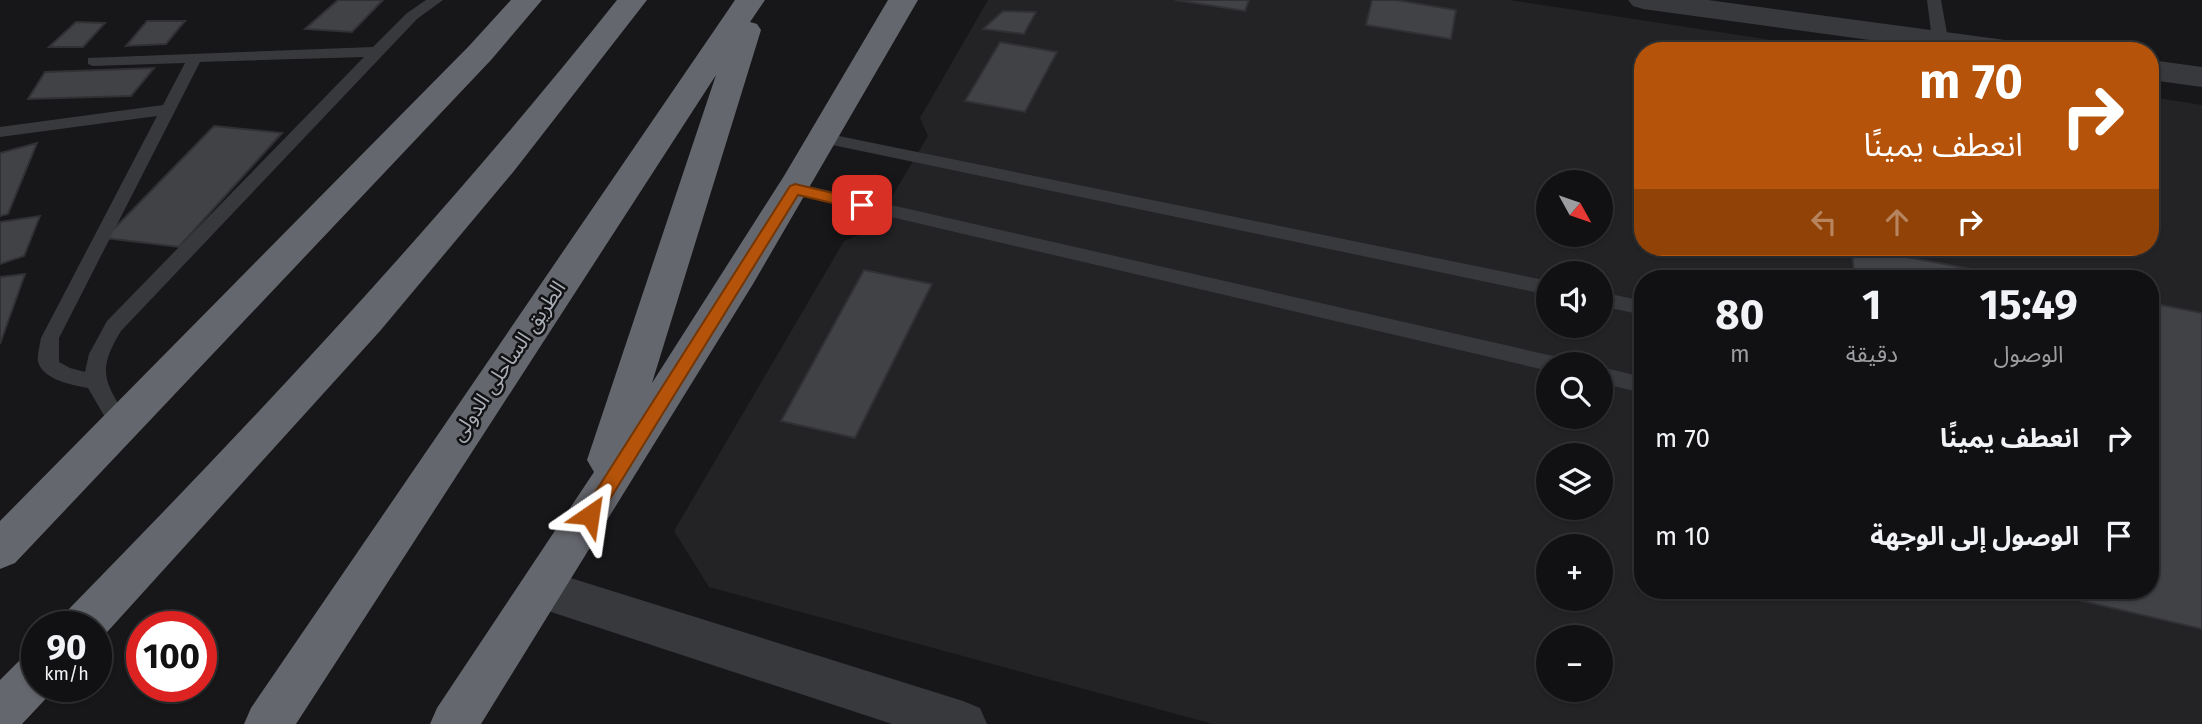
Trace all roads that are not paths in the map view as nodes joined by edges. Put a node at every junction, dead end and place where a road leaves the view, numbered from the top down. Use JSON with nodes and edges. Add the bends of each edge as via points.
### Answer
{"nodes":[{"id":1,"x":436,"y":0,"type":"edge"},
{"id":2,"x":527,"y":0,"type":"edge"},
{"id":3,"x":632,"y":0,"type":"edge"},
{"id":4,"x":753,"y":0,"type":"edge"},
{"id":5,"x":903,"y":0,"type":"edge"},
{"id":6,"x":1643,"y":0,"type":"edge"},
{"id":7,"x":1934,"y":0,"type":"edge"},
{"id":8,"x":1940,"y":39,"type":"junction"},
{"id":9,"x":1960,"y":42,"type":"edge"},
{"id":10,"x":377,"y":52,"type":"junction"},
{"id":11,"x":195,"y":58,"type":"junction"},
{"id":12,"x":93,"y":61,"type":"dead end"},
{"id":13,"x":2159,"y":71,"type":"edge"},
{"id":14,"x":2202,"y":77,"type":"edge"},
{"id":15,"x":168,"y":109,"type":"junction"},
{"id":16,"x":0,"y":132,"type":"edge"},
{"id":17,"x":824,"y":138,"type":"junction"},
{"id":18,"x":795,"y":189,"type":"junction"},
{"id":19,"x":1536,"y":285,"type":"edge"},
{"id":20,"x":1613,"y":302,"type":"edge"},
{"id":21,"x":1634,"y":306,"type":"edge"},
{"id":22,"x":1536,"y":360,"type":"edge"},
{"id":23,"x":1613,"y":378,"type":"edge"},
{"id":24,"x":93,"y":382,"type":"junction"},
{"id":25,"x":1634,"y":383,"type":"edge"},
{"id":26,"x":120,"y":425,"type":"junction"},
{"id":27,"x":590,"y":515,"type":"junction"},
{"id":28,"x":0,"y":550,"type":"edge"},
{"id":29,"x":542,"y":589,"type":"junction"},
{"id":30,"x":97,"y":611,"type":"edge"},
{"id":31,"x":21,"y":691,"type":"edge"},
{"id":32,"x":0,"y":713,"type":"edge"},
{"id":33,"x":268,"y":724,"type":"edge"},
{"id":34,"x":454,"y":724,"type":"edge"},
{"id":35,"x":963,"y":724,"type":"edge"}],
"edges":[{"from":1,"to":10,"type":"lane","via":[[412,16]]},
{"from":2,"to":26,"type":"highway"},
{"from":3,"to":30,"type":"highway","via":[[421,259]]},
{"from":4,"to":27,"type":"highway"},
{"from":4,"to":33,"type":"highway","name":"الطريق الساحلى الدولى"},
{"from":5,"to":17,"type":"highway"},
{"from":6,"to":8,"type":"street"},
{"from":7,"to":8,"type":"lane"},
{"from":8,"to":9,"type":"street"},
{"from":10,"to":11,"type":"lane"},
{"from":10,"to":24,"type":"lane","via":[[114,326],[101,345]]},
{"from":11,"to":12,"type":"lane"},
{"from":11,"to":15,"type":"lane"},
{"from":13,"to":14,"type":"street"},
{"from":15,"to":16,"type":"lane"},
{"from":15,"to":24,"type":"lane","via":[[50,338],[48,362],[55,371]]},
{"from":17,"to":18,"type":"highway"},
{"from":17,"to":19,"type":"lane"},
{"from":18,"to":22,"type":"lane"},
{"from":18,"to":27,"type":"highway"},
{"from":20,"to":21,"type":"lane"},
{"from":23,"to":25,"type":"lane"},
{"from":24,"to":26,"type":"lane"},
{"from":26,"to":28,"type":"highway"},
{"from":27,"to":29,"type":"highway"},
{"from":29,"to":34,"type":"highway"},
{"from":29,"to":35,"type":"street"},
{"from":31,"to":32,"type":"highway"}]}
